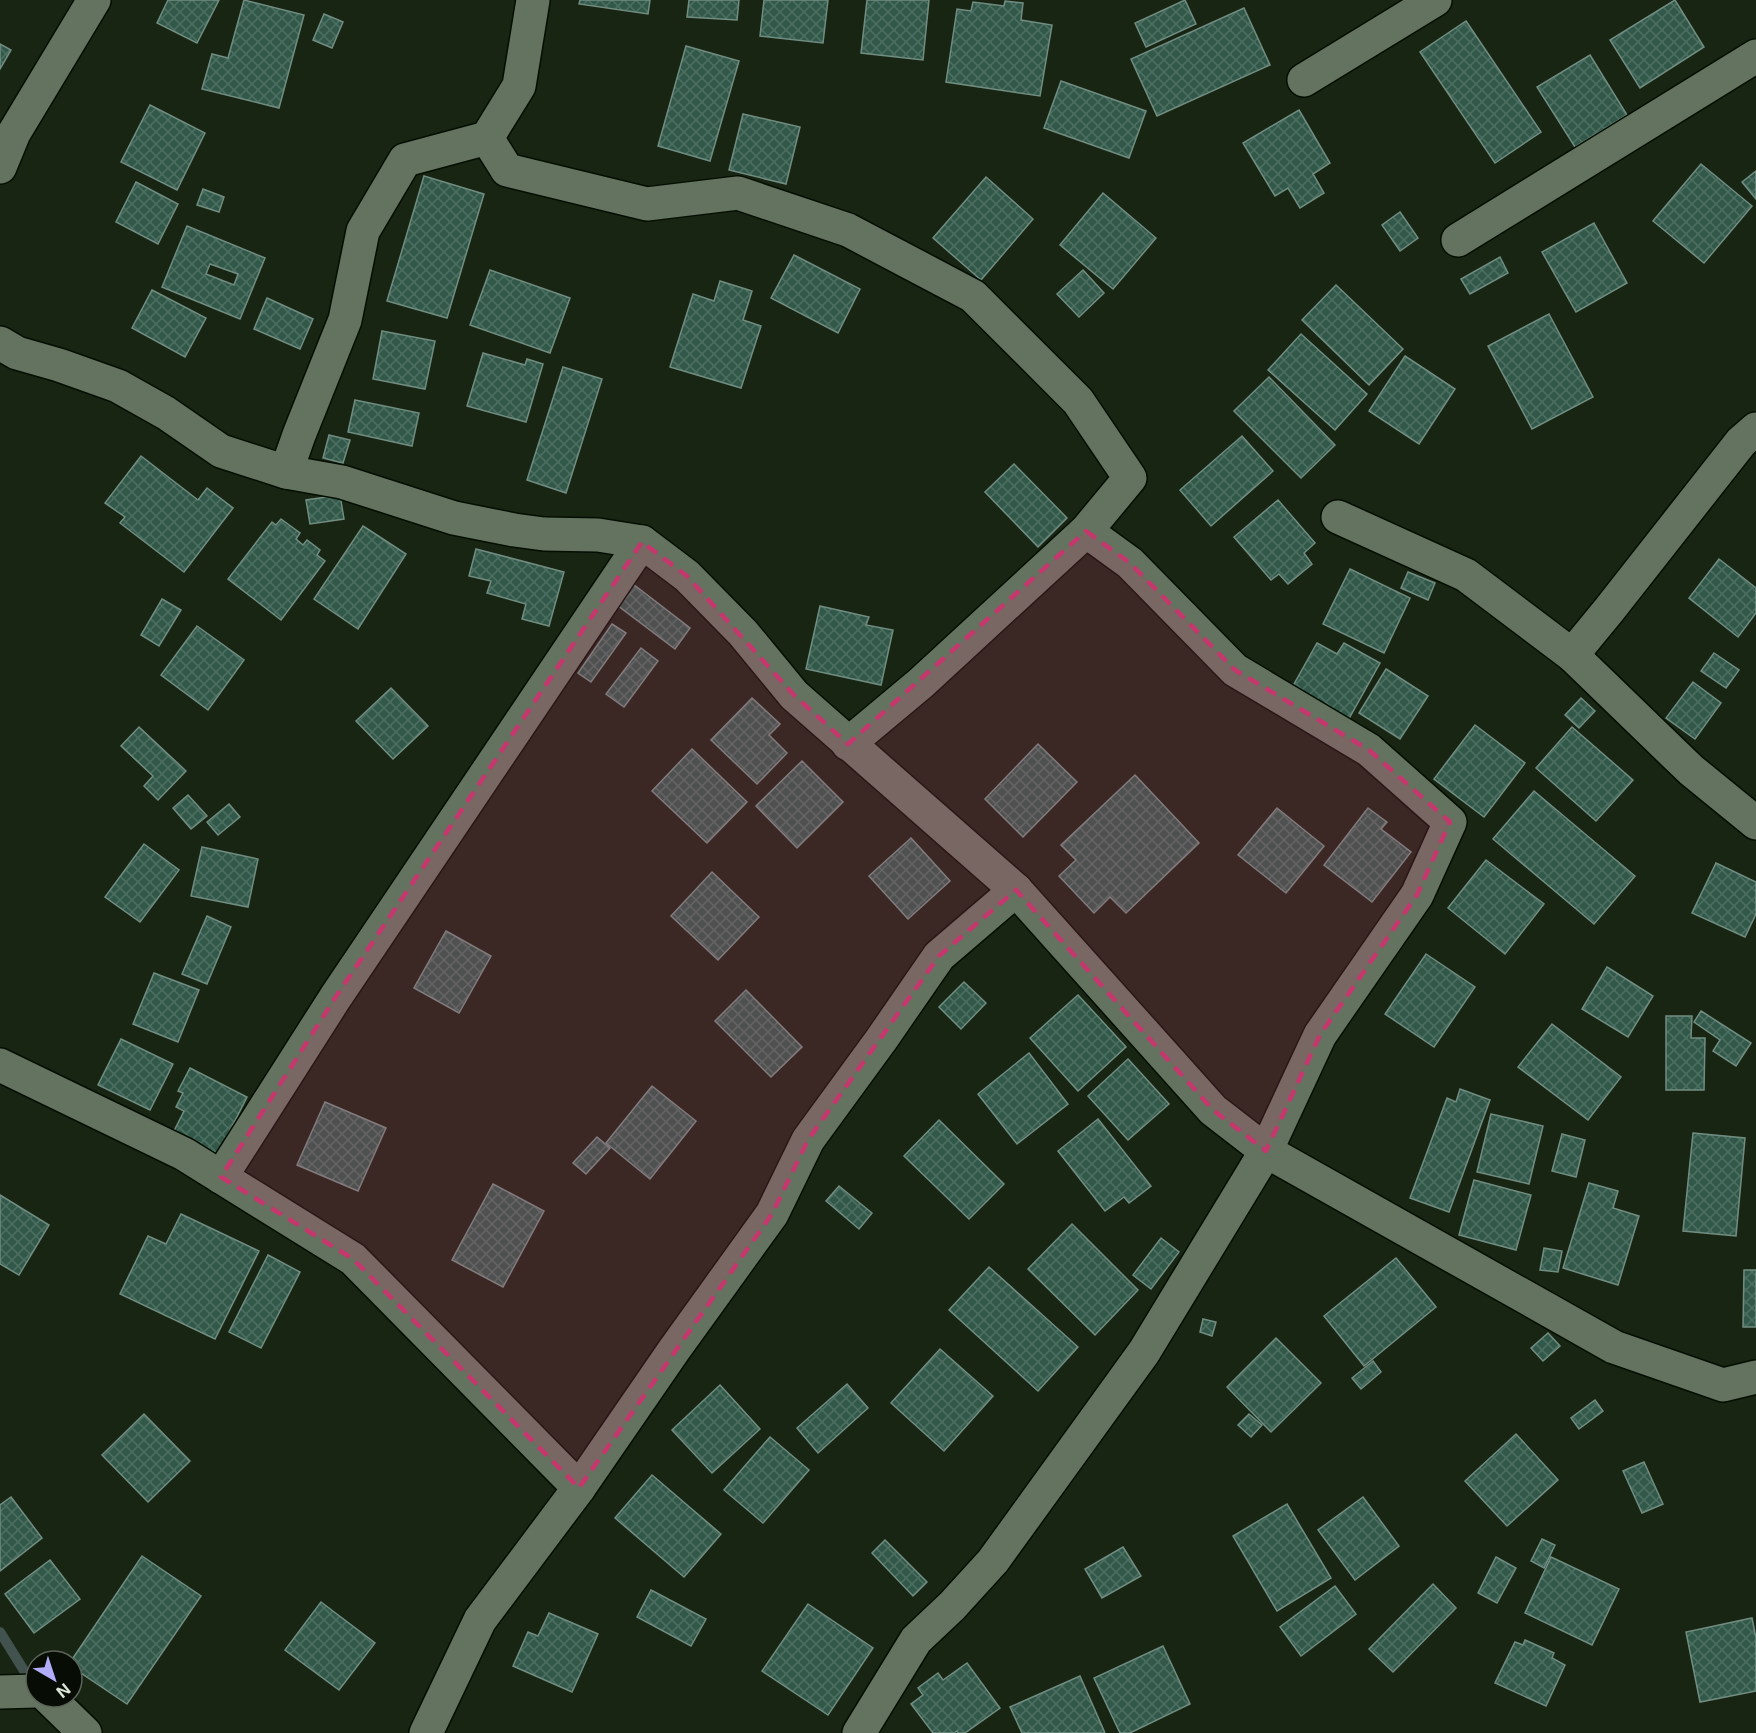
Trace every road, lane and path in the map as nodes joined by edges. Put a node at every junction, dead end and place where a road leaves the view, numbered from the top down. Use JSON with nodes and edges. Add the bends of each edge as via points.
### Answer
{"nodes":[{"id":1,"x":94,"y":0,"type":"edge"},
{"id":2,"x":533,"y":0,"type":"edge"},
{"id":3,"x":1435,"y":0,"type":"edge"},
{"id":4,"x":1756,"y":56,"type":"edge"},
{"id":5,"x":1304,"y":80,"type":"dead end"},
{"id":6,"x":487,"y":138,"type":"junction"},
{"id":7,"x":0,"y":167,"type":"edge"},
{"id":8,"x":1458,"y":240,"type":"dead end"},
{"id":9,"x":0,"y":343,"type":"edge"},
{"id":10,"x":1756,"y":429,"type":"edge"},
{"id":11,"x":286,"y":472,"type":"junction"},
{"id":12,"x":1338,"y":517,"type":"dead end"},
{"id":13,"x":1086,"y":531,"type":"junction"},
{"id":14,"x":642,"y":542,"type":"junction"},
{"id":15,"x":1572,"y":655,"type":"junction"},
{"id":16,"x":848,"y":744,"type":"junction"},
{"id":17,"x":1756,"y":823,"type":"edge"},
{"id":18,"x":1016,"y":890,"type":"junction"},
{"id":19,"x":0,"y":1065,"type":"edge"},
{"id":20,"x":1266,"y":1151,"type":"junction"},
{"id":21,"x":221,"y":1177,"type":"junction"},
{"id":22,"x":1756,"y":1377,"type":"edge"},
{"id":23,"x":579,"y":1488,"type":"junction"},
{"id":24,"x":24,"y":1691,"type":"edge"},
{"id":25,"x":0,"y":1692,"type":"edge"},
{"id":26,"x":60,"y":1709,"type":"edge"},
{"id":27,"x":85,"y":1733,"type":"edge"},
{"id":28,"x":426,"y":1733,"type":"edge"},
{"id":29,"x":859,"y":1733,"type":"edge"}],
"edges":[{"from":1,"to":7,"type":"street","via":[[14,133]]},
{"from":2,"to":6,"type":"street","via":[[519,86]]},
{"from":3,"to":5,"type":"street"},
{"from":4,"to":8,"type":"street"},
{"from":6,"to":11,"type":"street","via":[[405,160],[363,231],[345,320]]},
{"from":6,"to":13,"type":"street","via":[[507,170],[647,204],[738,193],[848,230],[973,296],[1078,400],[1130,478]]},
{"from":9,"to":11,"type":"street","via":[[17,353],[118,386],[221,451]]},
{"from":10,"to":15,"type":"street","via":[[1741,442]]},
{"from":11,"to":14,"type":"street","via":[[342,482],[454,518],[514,530]]},
{"from":12,"to":15,"type":"street","via":[[1466,575]]},
{"from":13,"to":16,"type":"street","via":[[921,683]]},
{"from":13,"to":20,"type":"street","via":[[1130,563],[1235,670],[1369,750],[1450,822],[1417,895],[1320,1035]]},
{"from":14,"to":16,"type":"street","via":[[687,576],[743,633],[794,695]]},
{"from":14,"to":21,"type":"street","via":[[335,998]]},
{"from":15,"to":17,"type":"street","via":[[1691,770]]},
{"from":16,"to":18,"type":"street"},
{"from":18,"to":20,"type":"street","via":[[1213,1110]]},
{"from":18,"to":23,"type":"street","via":[[939,956],[808,1140],[772,1215]]},
{"from":19,"to":21,"type":"street","via":[[183,1154]]},
{"from":20,"to":22,"type":"street","via":[[1614,1347],[1723,1384]]},
{"from":20,"to":29,"type":"street","via":[[1144,1352],[993,1561],[915,1640]]},
{"from":21,"to":23,"type":"street","via":[[353,1259]]},
{"from":23,"to":28,"type":"street","via":[[480,1620]]},
{"from":24,"to":25,"type":"street"},
{"from":26,"to":27,"type":"street"}]}
